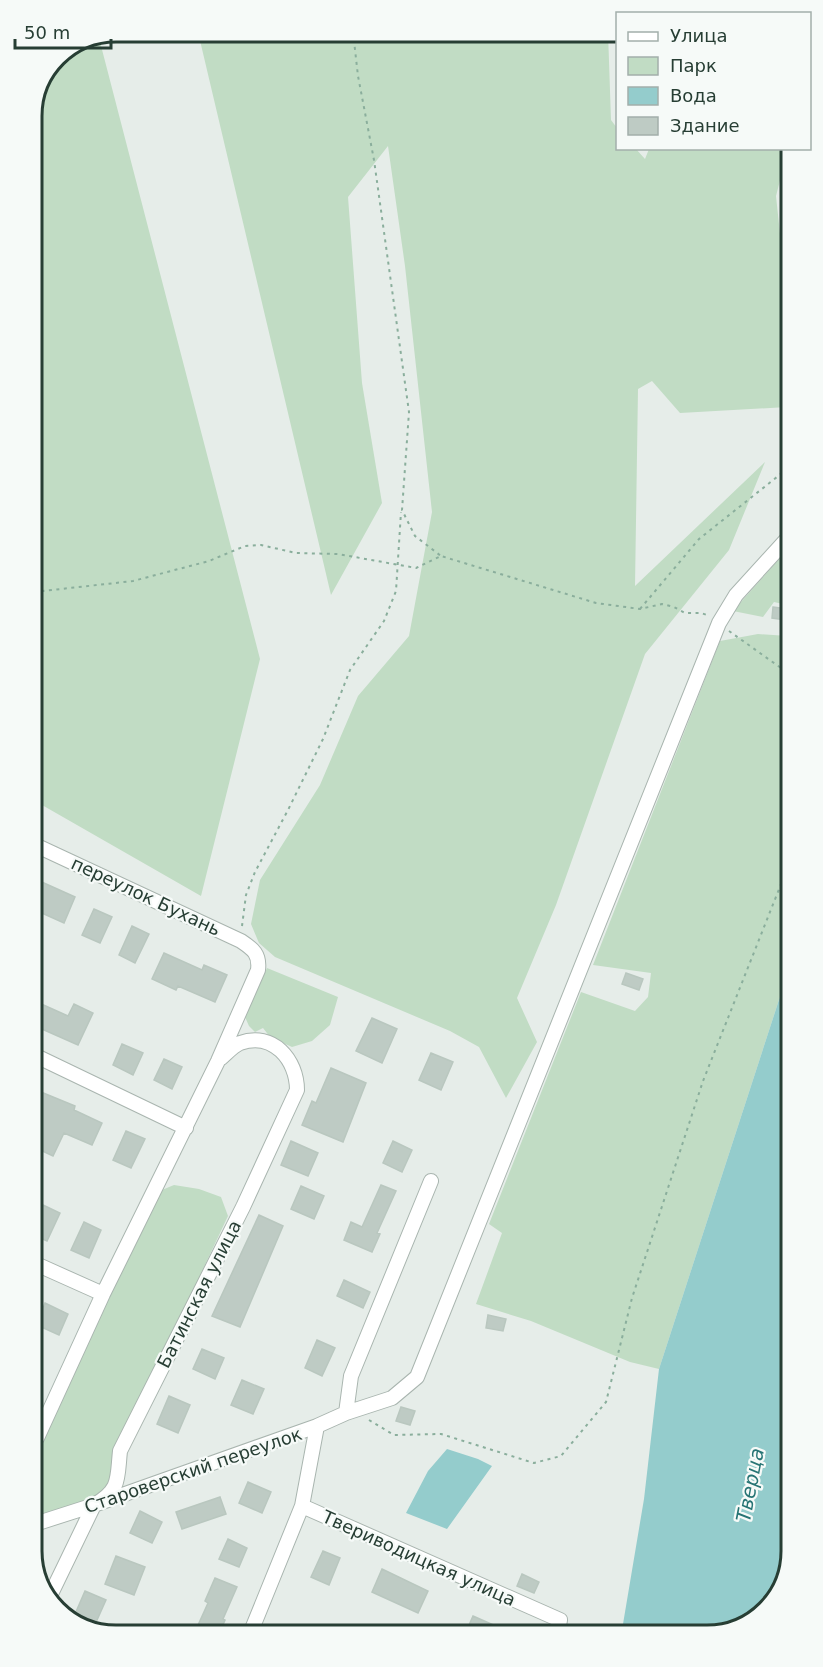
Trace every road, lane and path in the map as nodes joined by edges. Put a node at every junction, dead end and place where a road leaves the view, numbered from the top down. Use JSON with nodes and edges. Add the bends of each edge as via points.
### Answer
{"nodes":[{"id":1,"x":354,"y":42,"type":"edge"},
{"id":2,"x":781,"y":474,"type":"edge"},
{"id":3,"x":402,"y":510,"type":"junction"},
{"id":4,"x":781,"y":546,"type":"edge"},
{"id":5,"x":441,"y":556,"type":"junction"},
{"id":6,"x":399,"y":563,"type":"junction"},
{"id":7,"x":42,"y":591,"type":"edge"},
{"id":8,"x":640,"y":609,"type":"junction"},
{"id":9,"x":720,"y":621,"type":"junction"},
{"id":10,"x":781,"y":668,"type":"edge"},
{"id":11,"x":42,"y":848,"type":"edge"},
{"id":12,"x":781,"y":884,"type":"edge"},
{"id":13,"x":241,"y":941,"type":"junction"},
{"id":14,"x":255,"y":951,"type":"joint"},
{"id":15,"x":42,"y":1059,"type":"edge"},
{"id":16,"x":218,"y":1060,"type":"junction"},
{"id":17,"x":186,"y":1128,"type":"junction"},
{"id":18,"x":431,"y":1182,"type":"dead end"},
{"id":19,"x":42,"y":1266,"type":"edge"},
{"id":20,"x":103,"y":1294,"type":"junction"},
{"id":21,"x":350,"y":1412,"type":"junction"},
{"id":22,"x":317,"y":1426,"type":"junction"},
{"id":23,"x":42,"y":1427,"type":"edge"},
{"id":24,"x":94,"y":1505,"type":"junction"},
{"id":25,"x":302,"y":1506,"type":"junction"},
{"id":26,"x":42,"y":1522,"type":"edge"},
{"id":27,"x":53,"y":1590,"type":"edge"},
{"id":28,"x":254,"y":1625,"type":"edge"},
{"id":29,"x":559,"y":1625,"type":"edge"}],
"edges":[{"from":1,"to":3,"type":"path","via":[[409,412]]},
{"from":2,"to":8,"type":"path","via":[[699,539]]},
{"from":3,"to":5,"type":"path","via":[[414,536]]},
{"from":3,"to":6,"type":"path"},
{"from":4,"to":9,"type":"street","name":"Староверский переулок","via":[[736,595]]},
{"from":5,"to":6,"type":"path","via":[[416,568]]},
{"from":5,"to":8,"type":"path","via":[[596,603]]},
{"from":6,"to":7,"type":"path","via":[[245,546],[209,561],[133,581]]},
{"from":6,"to":13,"type":"path","via":[[396,591],[384,621],[350,670],[323,739],[246,895]]},
{"from":8,"to":9,"type":"path","via":[[662,604],[685,614],[700,613]]},
{"from":9,"to":10,"type":"path"},
{"from":9,"to":21,"type":"street","name":"Староверский переулок","via":[[417,1377],[392,1398]]},
{"from":11,"to":13,"type":"street","name":"переулок Бухань"},
{"from":12,"to":21,"type":"path","via":[[703,1081],[632,1298],[606,1402],[561,1456],[534,1463],[441,1434],[394,1435]]},
{"from":13,"to":14,"type":"street","name":"переулок Бухань"},
{"from":14,"to":16,"type":"street","name":"Батинская улица","via":[[258,970]]},
{"from":15,"to":17,"type":"street"},
{"from":16,"to":17,"type":"street","name":"Батинская улица"},
{"from":16,"to":24,"type":"street","name":"Батинская улица","via":[[239,1043],[264,1042],[286,1054],[297,1077],[297,1090],[243,1207],[120,1451],[116,1484],[108,1497]]},
{"from":17,"to":20,"type":"street","name":"Батинская улица"},
{"from":18,"to":21,"type":"street","via":[[351,1376]]},
{"from":19,"to":20,"type":"street"},
{"from":20,"to":23,"type":"street","name":"Батинская улица"},
{"from":21,"to":22,"type":"street","name":"Староверский переулок"},
{"from":22,"to":24,"type":"street","name":"Староверский переулок"},
{"from":22,"to":25,"type":"street"},
{"from":24,"to":26,"type":"street","name":"Староверский переулок"},
{"from":24,"to":27,"type":"street","name":"Батинская улица"},
{"from":25,"to":28,"type":"street"},
{"from":25,"to":29,"type":"street","name":"Твериводицкая улица","via":[[560,1620]]}]}
